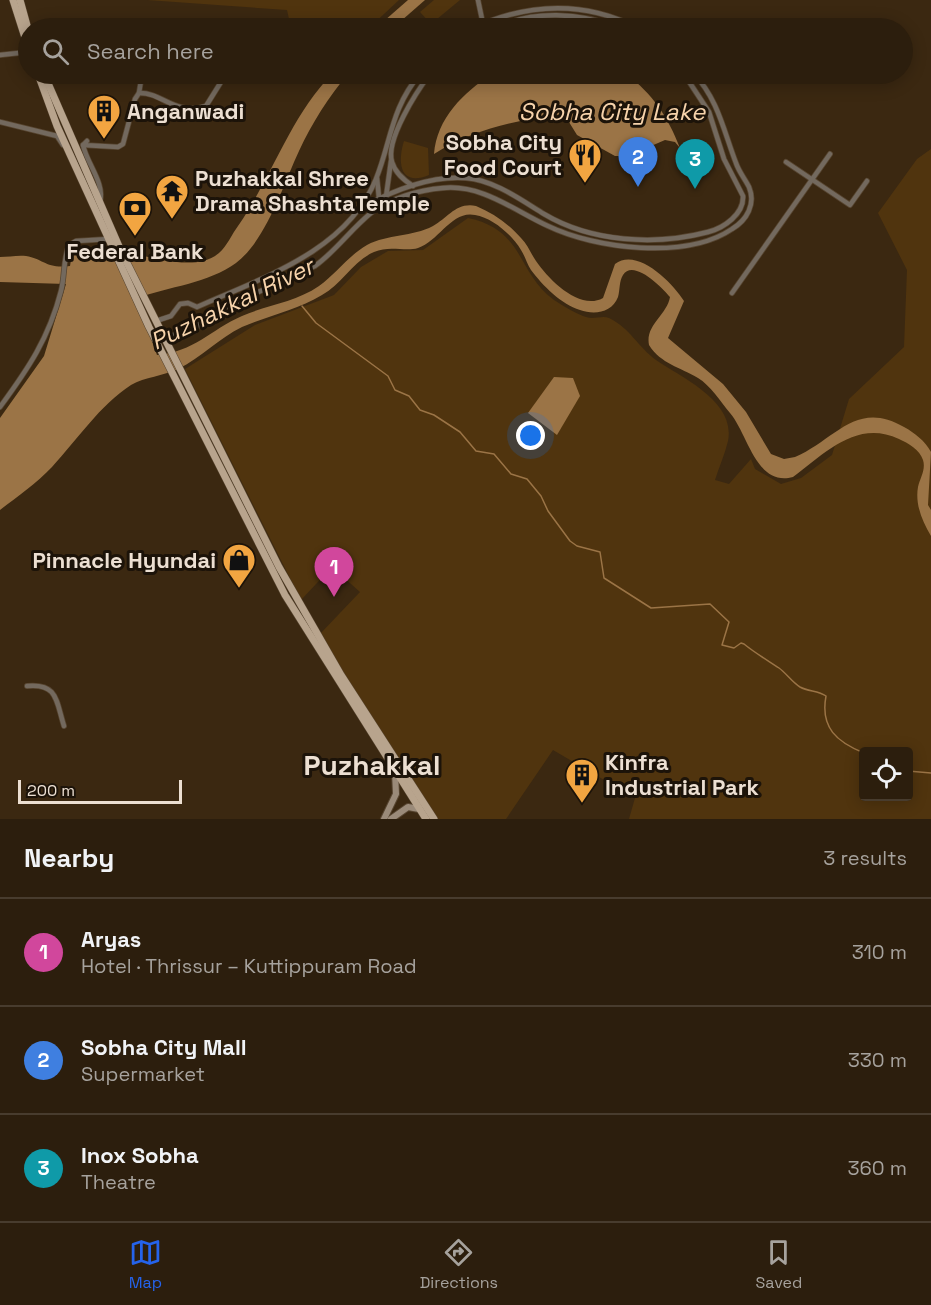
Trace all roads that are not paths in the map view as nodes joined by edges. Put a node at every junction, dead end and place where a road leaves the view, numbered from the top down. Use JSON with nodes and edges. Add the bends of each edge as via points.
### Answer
{"nodes":[{"id":1,"x":14,"y":0,"type":"edge"},
{"id":2,"x":20,"y":0,"type":"edge"},
{"id":3,"x":478,"y":0,"type":"edge"},
{"id":4,"x":19,"y":18,"type":"edge"},
{"id":5,"x":25,"y":18,"type":"edge"},
{"id":6,"x":482,"y":18,"type":"edge"},
{"id":7,"x":498,"y":18,"type":"edge"},
{"id":8,"x":539,"y":18,"type":"edge"},
{"id":9,"x":586,"y":18,"type":"edge"},
{"id":10,"x":616,"y":18,"type":"edge"},
{"id":11,"x":18,"y":52,"type":"edge"},
{"id":12,"x":0,"y":55,"type":"edge"},
{"id":13,"x":42,"y":84,"type":"edge"},
{"id":14,"x":48,"y":84,"type":"edge"},
{"id":15,"x":141,"y":84,"type":"edge"},
{"id":16,"x":220,"y":84,"type":"edge"},
{"id":17,"x":413,"y":84,"type":"edge"},
{"id":18,"x":424,"y":84,"type":"edge"},
{"id":19,"x":691,"y":84,"type":"edge"},
{"id":20,"x":702,"y":84,"type":"edge"},
{"id":21,"x":140,"y":93,"type":"junction"},
{"id":22,"x":0,"y":122,"type":"edge"},
{"id":23,"x":830,"y":154,"type":"dead end"},
{"id":24,"x":733,"y":155,"type":"junction"},
{"id":25,"x":724,"y":159,"type":"junction"},
{"id":26,"x":391,"y":160,"type":"junction"},
{"id":27,"x":786,"y":162,"type":"dead end"},
{"id":28,"x":376,"y":178,"type":"junction"},
{"id":29,"x":812,"y":180,"type":"junction"},
{"id":30,"x":867,"y":182,"type":"dead end"},
{"id":31,"x":413,"y":186,"type":"junction"},
{"id":32,"x":388,"y":196,"type":"junction"},
{"id":33,"x":379,"y":198,"type":"junction"},
{"id":34,"x":99,"y":203,"type":"junction"},
{"id":35,"x":385,"y":204,"type":"junction"},
{"id":36,"x":362,"y":207,"type":"junction"},
{"id":37,"x":97,"y":215,"type":"junction"},
{"id":38,"x":736,"y":215,"type":"junction"},
{"id":39,"x":553,"y":219,"type":"junction"},
{"id":40,"x":742,"y":221,"type":"junction"},
{"id":41,"x":550,"y":227,"type":"junction"},
{"id":42,"x":681,"y":237,"type":"junction"},
{"id":43,"x":112,"y":239,"type":"junction"},
{"id":44,"x":684,"y":245,"type":"junction"},
{"id":45,"x":732,"y":293,"type":"dead end"},
{"id":46,"x":156,"y":321,"type":"junction"},
{"id":47,"x":166,"y":343,"type":"junction"},
{"id":48,"x":187,"y":395,"type":"junction"},
{"id":49,"x":0,"y":407,"type":"edge"},
{"id":50,"x":303,"y":620,"type":"junction"},
{"id":51,"x":27,"y":686,"type":"dead end"},
{"id":52,"x":64,"y":726,"type":"dead end"},
{"id":53,"x":395,"y":772,"type":"junction"},
{"id":54,"x":420,"y":809,"type":"junction"},
{"id":55,"x":384,"y":819,"type":"edge"},
{"id":56,"x":392,"y":819,"type":"edge"},
{"id":57,"x":426,"y":819,"type":"edge"},
{"id":58,"x":434,"y":819,"type":"edge"}],
"edges":[{"from":1,"to":4,"type":"main road"},
{"from":2,"to":5,"type":"main road"},
{"from":3,"to":6,"type":"street"},
{"from":7,"to":10,"type":"street","via":[[514,12],[565,7]]},
{"from":8,"to":9,"type":"street"},
{"from":11,"to":12,"type":"street"},
{"from":13,"to":37,"type":"main road"},
{"from":14,"to":34,"type":"main road"},
{"from":15,"to":21,"type":"street"},
{"from":16,"to":21,"type":"street","via":[[206,106],[198,109],[167,104]]},
{"from":17,"to":28,"type":"street","via":[[389,132]]},
{"from":18,"to":26,"type":"street","via":[[408,108]]},
{"from":19,"to":25,"type":"street","via":[[710,112]]},
{"from":20,"to":24,"type":"street","via":[[712,98]]},
{"from":21,"to":34,"type":"street","via":[[123,144],[118,147],[85,143],[85,156],[101,188]]},
{"from":22,"to":37,"type":"street","via":[[57,136]]},
{"from":23,"to":29,"type":"street"},
{"from":24,"to":25,"type":"street"},
{"from":24,"to":40,"type":"street","via":[[752,195]]},
{"from":25,"to":38,"type":"street","via":[[743,196],[744,202]]},
{"from":26,"to":31,"type":"street","via":[[395,171]]},
{"from":26,"to":32,"type":"street"},
{"from":27,"to":29,"type":"street"},
{"from":28,"to":33,"type":"street"},
{"from":28,"to":36,"type":"street"},
{"from":29,"to":30,"type":"street","via":[[849,205]]},
{"from":29,"to":45,"type":"street"},
{"from":31,"to":32,"type":"street"},
{"from":31,"to":39,"type":"street","via":[[449,179],[480,181]]},
{"from":32,"to":33,"type":"street"},
{"from":32,"to":35,"type":"street"},
{"from":33,"to":35,"type":"street"},
{"from":33,"to":36,"type":"street"},
{"from":34,"to":43,"type":"main road"},
{"from":35,"to":41,"type":"street","via":[[429,189],[464,189],[500,200]]},
{"from":35,"to":47,"type":"street","via":[[315,266],[202,318],[195,332],[180,332]]},
{"from":36,"to":46,"type":"street","via":[[317,250],[302,259],[197,307],[180,304],[171,316]]},
{"from":37,"to":43,"type":"main road"},
{"from":38,"to":40,"type":"street"},
{"from":38,"to":42,"type":"street","via":[[717,230]]},
{"from":39,"to":41,"type":"street"},
{"from":39,"to":42,"type":"street","via":[[614,238]]},
{"from":40,"to":44,"type":"street","via":[[723,235]]},
{"from":41,"to":44,"type":"street","via":[[605,244]]},
{"from":42,"to":44,"type":"street"},
{"from":43,"to":46,"type":"main road"},
{"from":43,"to":48,"type":"main road","via":[[138,305]]},
{"from":43,"to":49,"type":"street","via":[[69,245],[62,289],[49,331],[34,360]]},
{"from":46,"to":47,"type":"main road"},
{"from":47,"to":48,"type":"main road"},
{"from":48,"to":50,"type":"main road"},
{"from":50,"to":53,"type":"main road"},
{"from":50,"to":58,"type":"main road"},
{"from":51,"to":52,"type":"street","via":[[44,685],[51,690]]},
{"from":53,"to":54,"type":"main road"},
{"from":53,"to":55,"type":"main road","via":[[396,794]]},
{"from":54,"to":56,"type":"main road","via":[[408,807]]},
{"from":54,"to":57,"type":"main road"}]}
